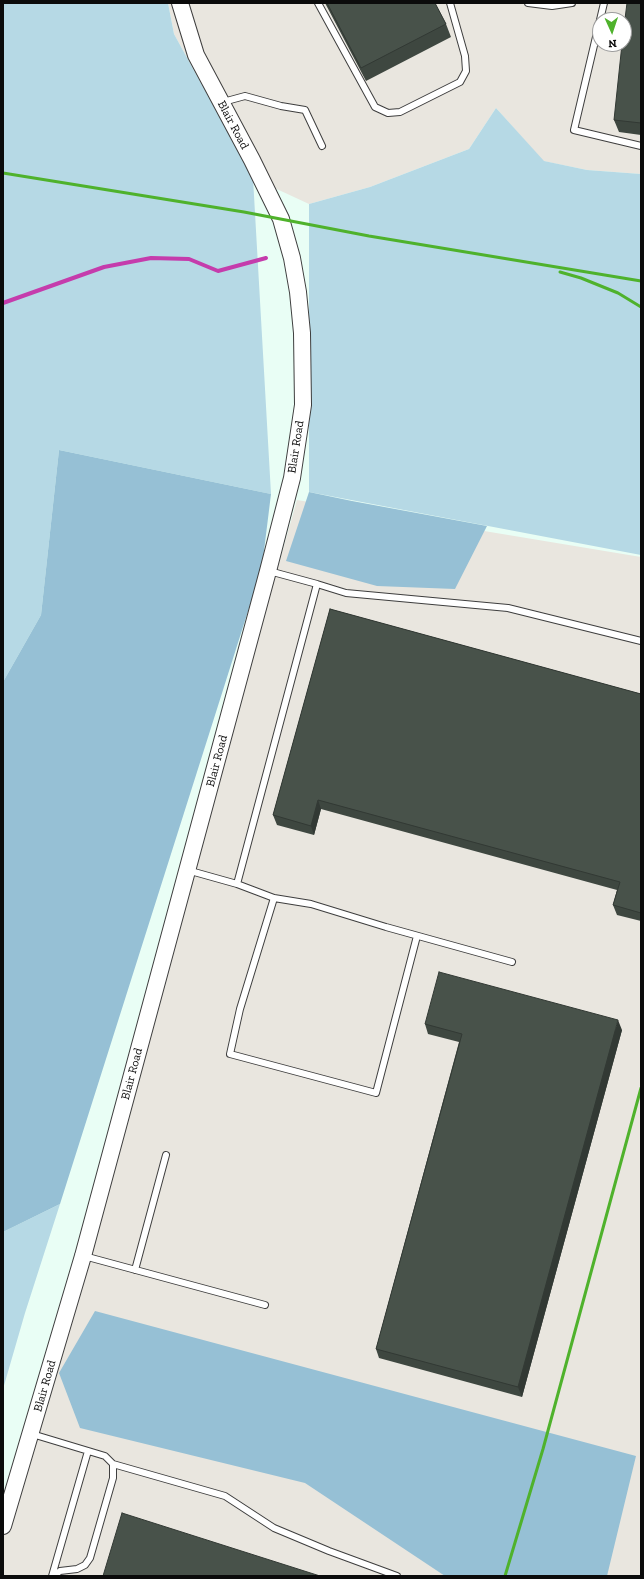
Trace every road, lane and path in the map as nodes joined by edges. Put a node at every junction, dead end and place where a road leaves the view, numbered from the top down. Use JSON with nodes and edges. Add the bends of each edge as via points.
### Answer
{"nodes":[{"id":1,"x":180,"y":3,"type":"edge"},
{"id":2,"x":318,"y":3,"type":"edge"},
{"id":3,"x":450,"y":3,"type":"edge"},
{"id":4,"x":528,"y":3,"type":"edge"},
{"id":5,"x":572,"y":3,"type":"edge"},
{"id":6,"x":604,"y":3,"type":"edge"},
{"id":7,"x":221,"y":103,"type":"junction"},
{"id":8,"x":322,"y":146,"type":"dead end"},
{"id":9,"x":641,"y":146,"type":"edge"},
{"id":10,"x":268,"y":570,"type":"junction"},
{"id":11,"x":317,"y":584,"type":"junction"},
{"id":12,"x":641,"y":641,"type":"edge"},
{"id":13,"x":187,"y":870,"type":"junction"},
{"id":14,"x":237,"y":884,"type":"junction"},
{"id":15,"x":274,"y":898,"type":"junction"},
{"id":16,"x":417,"y":936,"type":"junction"},
{"id":17,"x":512,"y":962,"type":"dead end"},
{"id":18,"x":166,"y":1155,"type":"dead end"},
{"id":19,"x":83,"y":1256,"type":"junction"},
{"id":20,"x":134,"y":1270,"type":"junction"},
{"id":21,"x":265,"y":1305,"type":"dead end"},
{"id":22,"x":30,"y":1433,"type":"junction"},
{"id":23,"x":88,"y":1451,"type":"junction"},
{"id":24,"x":112,"y":1464,"type":"junction"},
{"id":25,"x":3,"y":1526,"type":"edge"},
{"id":26,"x":53,"y":1576,"type":"edge"},
{"id":27,"x":397,"y":1576,"type":"edge"}],
"edges":[{"from":1,"to":7,"type":"street","name":"Blair Road","via":[[196,55]]},
{"from":2,"to":3,"type":"lane","via":[[375,107],[388,113],[400,112],[460,82],[466,71],[466,56]]},
{"from":4,"to":5,"type":"lane","via":[[552,6]]},
{"from":6,"to":9,"type":"lane","via":[[574,130]]},
{"from":7,"to":8,"type":"lane","via":[[245,96],[306,110]]},
{"from":7,"to":10,"type":"street","name":"Blair Road","via":[[280,219],[292,258],[298,292],[303,348],[303,405],[292,478]]},
{"from":10,"to":11,"type":"lane"},
{"from":10,"to":13,"type":"street","name":"Blair Road"},
{"from":11,"to":12,"type":"lane","via":[[346,593],[508,608]]},
{"from":11,"to":14,"type":"lane"},
{"from":13,"to":14,"type":"lane"},
{"from":13,"to":19,"type":"street","name":"Blair Road"},
{"from":14,"to":15,"type":"lane"},
{"from":15,"to":16,"type":"lane","via":[[311,904]]},
{"from":15,"to":16,"type":"lane","via":[[240,1009],[230,1054],[376,1093]]},
{"from":16,"to":17,"type":"lane"},
{"from":18,"to":20,"type":"lane"},
{"from":19,"to":20,"type":"lane"},
{"from":19,"to":22,"type":"street","name":"Blair Road"},
{"from":20,"to":21,"type":"lane"},
{"from":22,"to":23,"type":"lane"},
{"from":22,"to":25,"type":"street","name":"Blair Road"},
{"from":23,"to":24,"type":"lane","via":[[105,1456]]},
{"from":23,"to":26,"type":"lane"},
{"from":24,"to":26,"type":"lane","via":[[113,1478],[90,1558],[85,1565],[77,1569],[60,1571]]},
{"from":24,"to":27,"type":"lane","via":[[225,1496],[274,1528]]}]}
